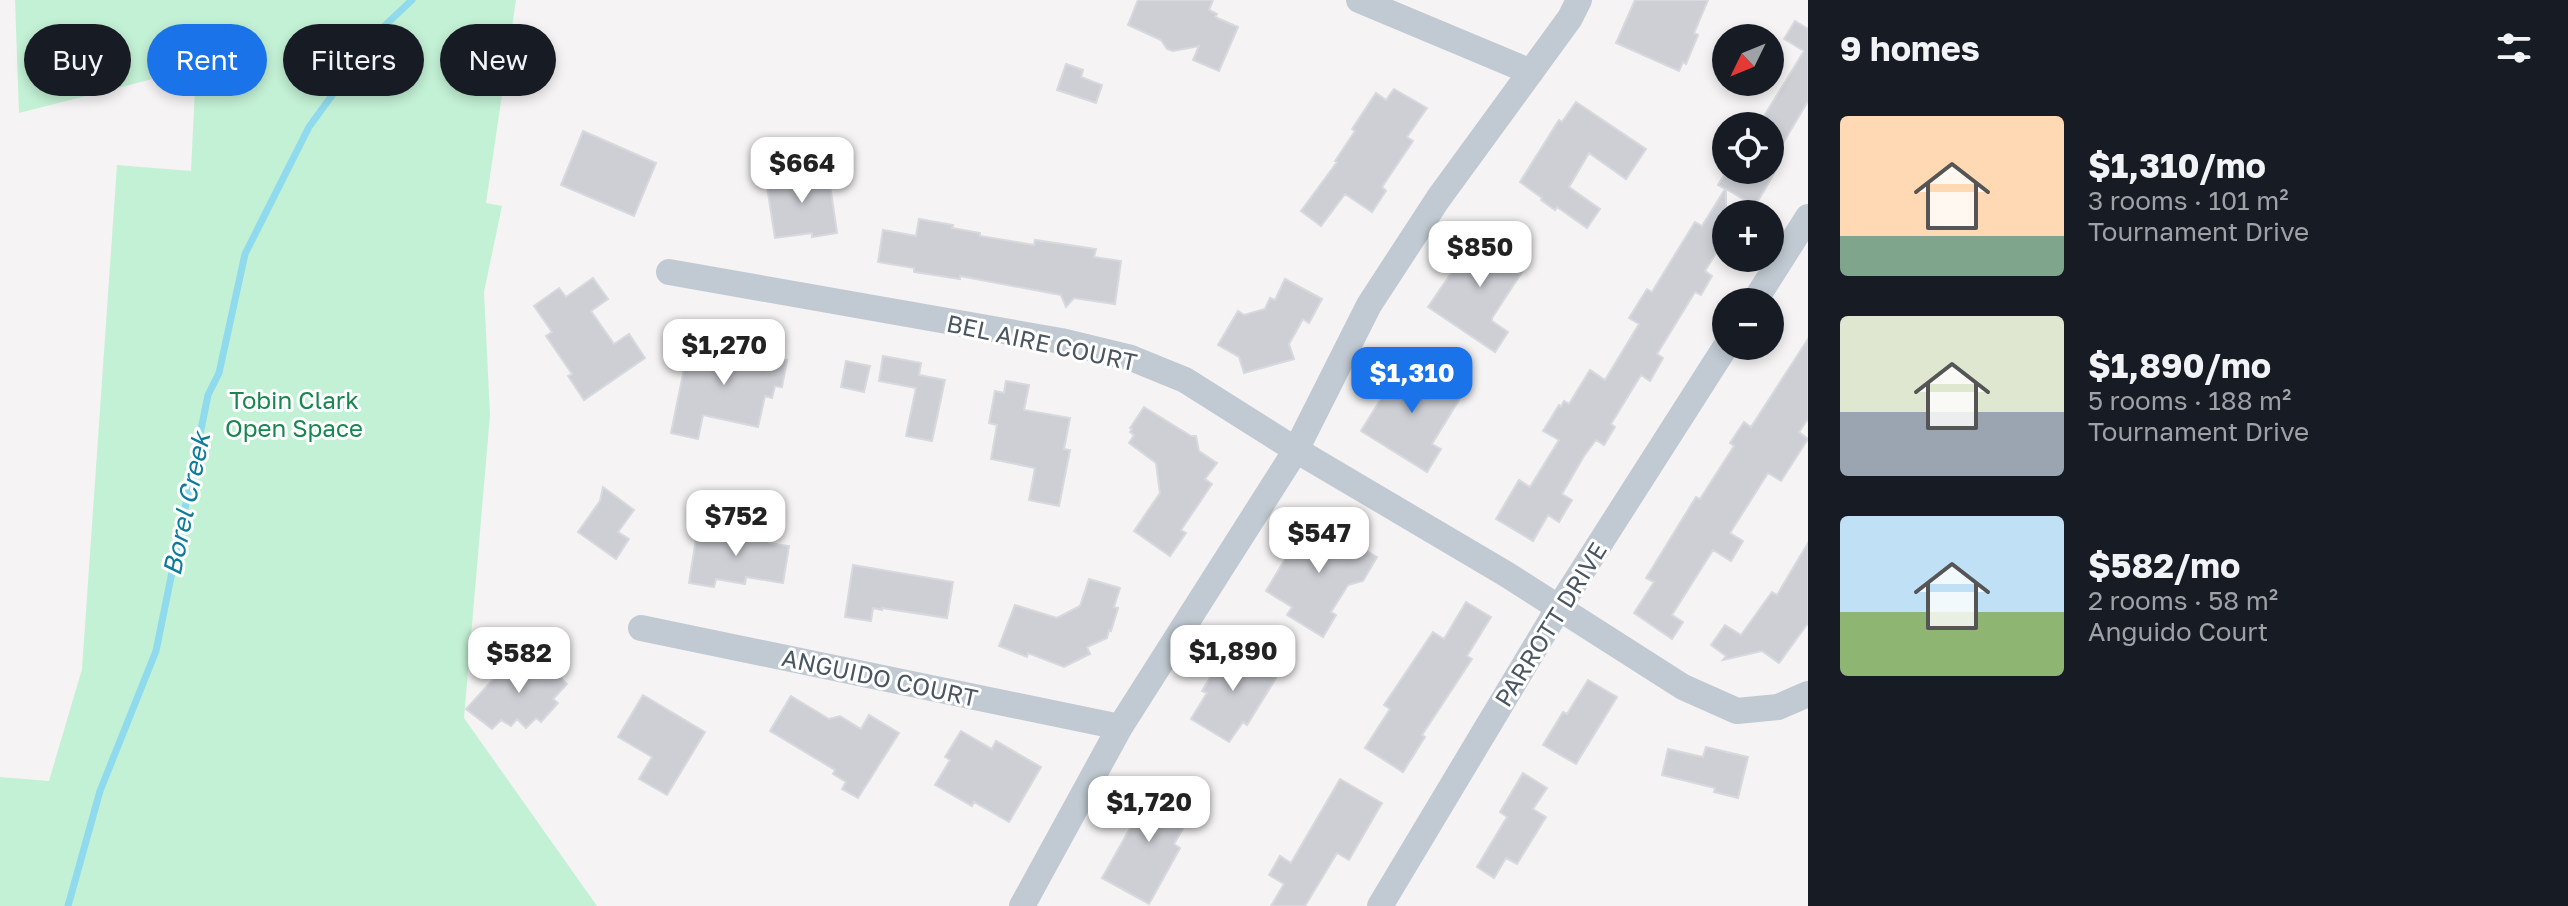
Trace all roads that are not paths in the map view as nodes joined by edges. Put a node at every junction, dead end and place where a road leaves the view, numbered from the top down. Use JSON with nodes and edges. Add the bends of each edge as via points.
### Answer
{"nodes":[{"id":1,"x":1359,"y":0,"type":"edge"},
{"id":2,"x":1579,"y":0,"type":"edge"},
{"id":3,"x":1531,"y":72,"type":"junction"},
{"id":4,"x":1808,"y":217,"type":"edge"},
{"id":5,"x":669,"y":272,"type":"dead end"},
{"id":6,"x":1763,"y":288,"type":"edge"},
{"id":7,"x":1717,"y":360,"type":"edge"},
{"id":8,"x":1296,"y":450,"type":"junction"},
{"id":9,"x":1558,"y":609,"type":"junction"},
{"id":10,"x":641,"y":628,"type":"dead end"},
{"id":11,"x":1808,"y":694,"type":"edge"},
{"id":12,"x":1120,"y":727,"type":"junction"},
{"id":13,"x":1022,"y":906,"type":"edge"},
{"id":14,"x":1380,"y":906,"type":"edge"}],
"edges":[{"from":1,"to":3,"type":"street"},
{"from":2,"to":3,"type":"street"},
{"from":3,"to":8,"type":"street","via":[[1369,305]]},
{"from":4,"to":6,"type":"street"},
{"from":5,"to":8,"type":"street","name":"BEL AIRE COURT","via":[[1131,358],[1185,380]]},
{"from":7,"to":9,"type":"street","name":"PARROTT DRIVE"},
{"from":8,"to":9,"type":"street","name":"BEL AIRE COURT"},
{"from":8,"to":12,"type":"street"},
{"from":9,"to":11,"type":"street","name":"BEL AIRE COURT","via":[[1683,687],[1737,711],[1778,707]]},
{"from":9,"to":14,"type":"street","name":"PARROTT DRIVE"},
{"from":10,"to":12,"type":"street","name":"ANGUIDO COURT"},
{"from":12,"to":13,"type":"street"}]}
